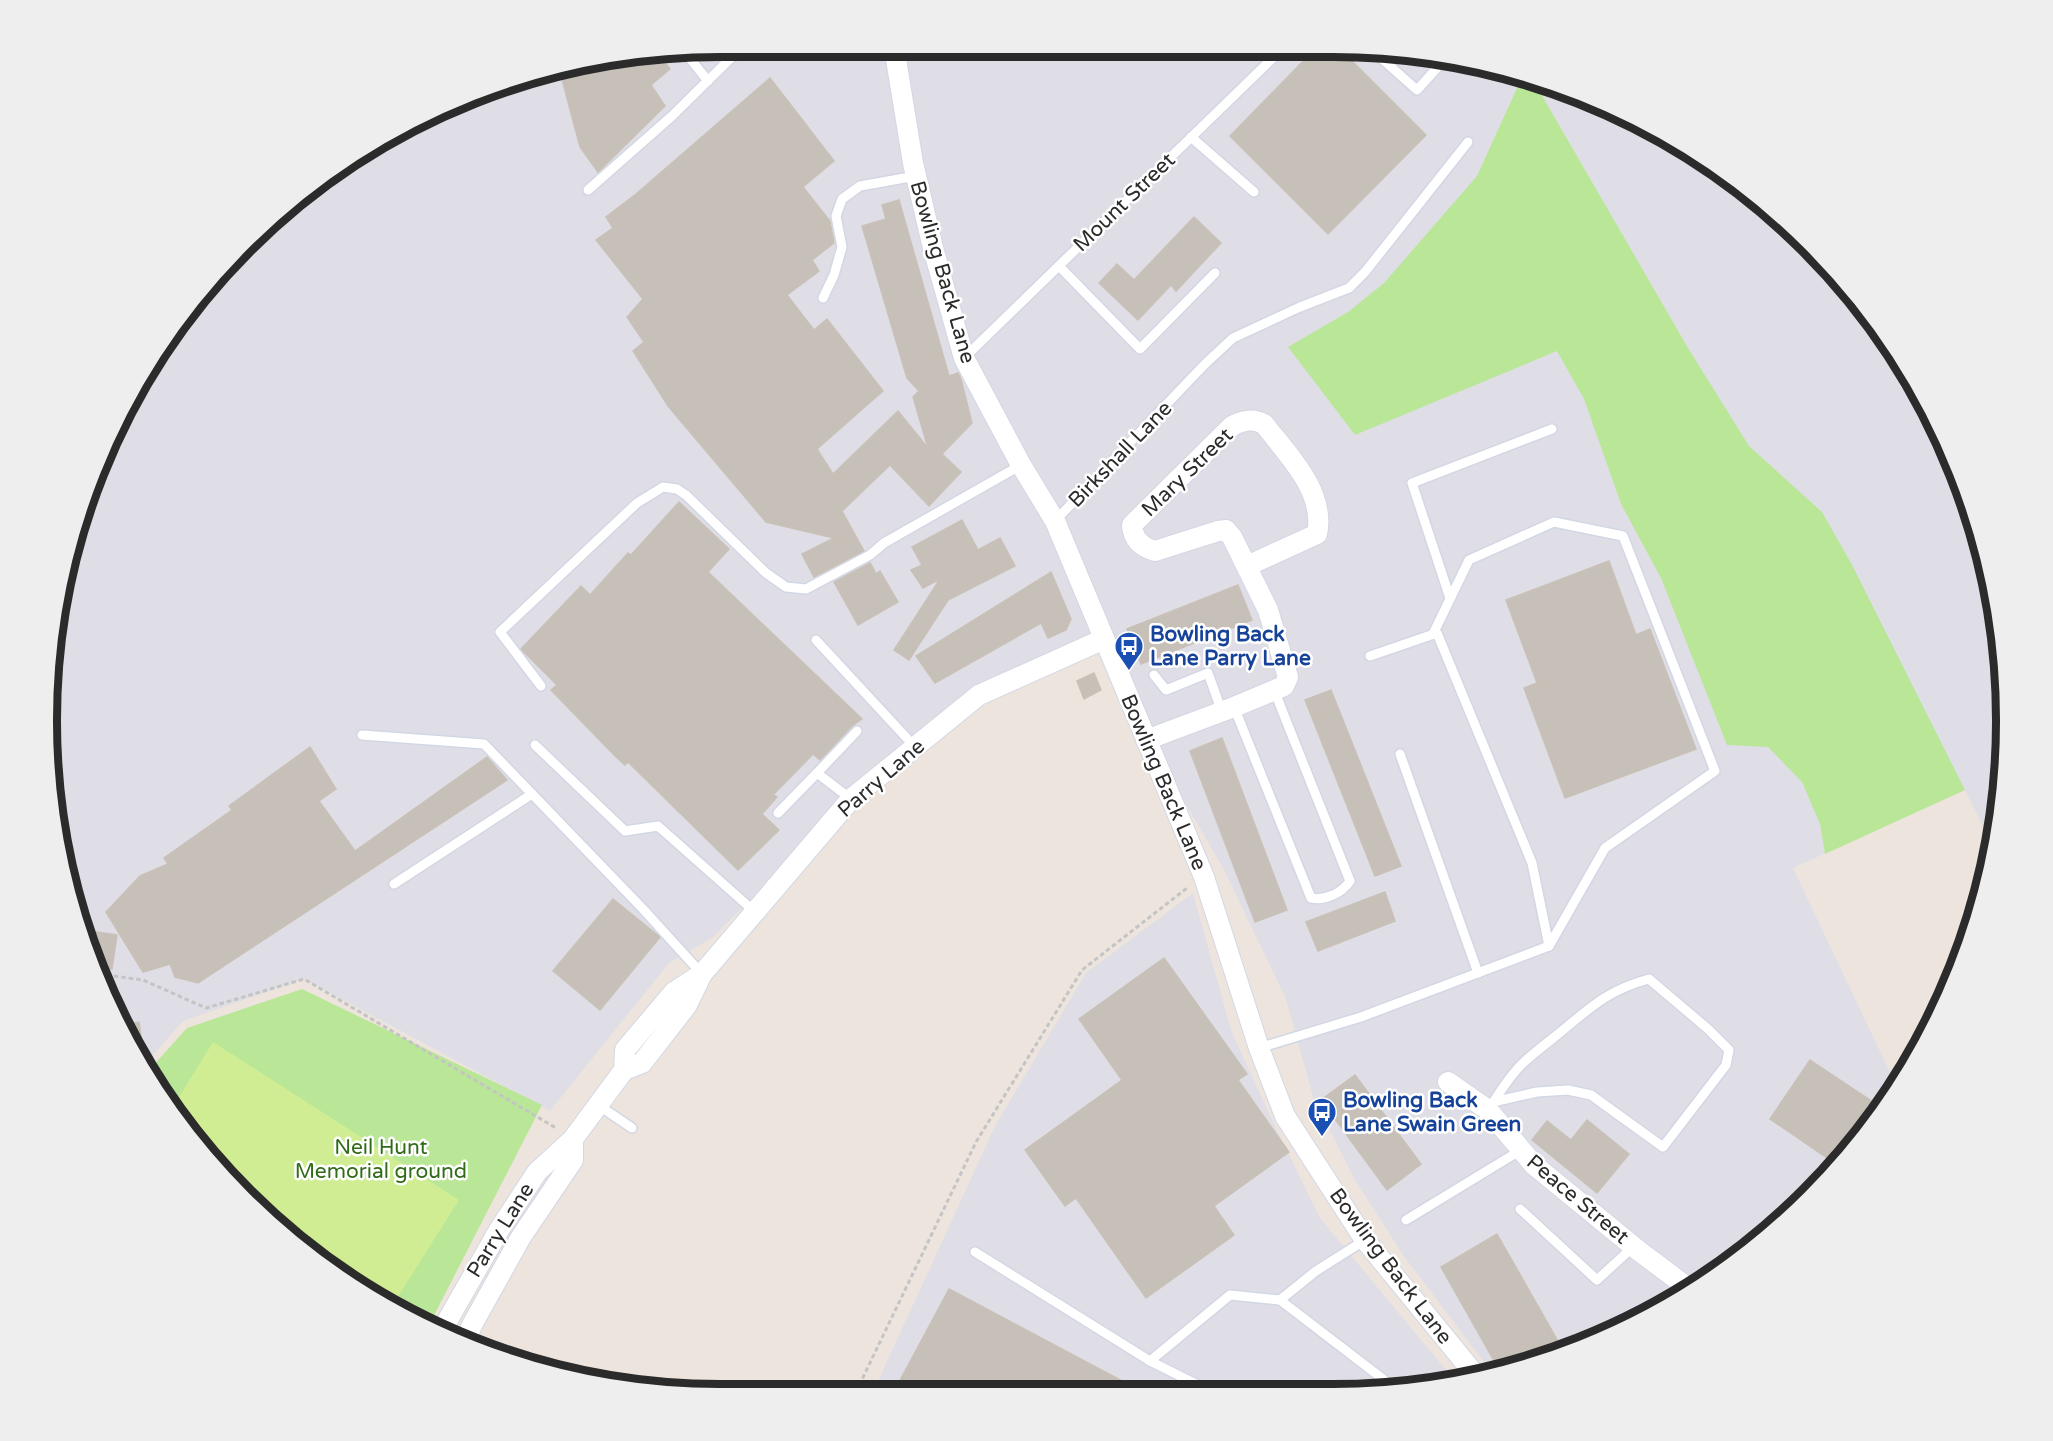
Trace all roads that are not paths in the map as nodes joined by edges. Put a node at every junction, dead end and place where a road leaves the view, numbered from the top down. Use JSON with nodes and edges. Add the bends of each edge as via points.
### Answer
{"nodes":[{"id":1,"x":731,"y":57,"type":"edge"},
{"id":2,"x":896,"y":57,"type":"edge"},
{"id":3,"x":1273,"y":57,"type":"edge"},
{"id":4,"x":689,"y":58,"type":"edge"},
{"id":5,"x":1382,"y":59,"type":"edge"},
{"id":6,"x":1439,"y":66,"type":"edge"},
{"id":7,"x":708,"y":81,"type":"junction"},
{"id":8,"x":1191,"y":137,"type":"junction"},
{"id":9,"x":1468,"y":142,"type":"dead end"},
{"id":10,"x":916,"y":176,"type":"junction"},
{"id":11,"x":588,"y":190,"type":"dead end"},
{"id":12,"x":1254,"y":192,"type":"dead end"},
{"id":13,"x":1059,"y":266,"type":"junction"},
{"id":14,"x":1215,"y":273,"type":"dead end"},
{"id":15,"x":823,"y":298,"type":"dead end"},
{"id":16,"x":964,"y":358,"type":"junction"},
{"id":17,"x":1552,"y":429,"type":"dead end"},
{"id":18,"x":1022,"y":465,"type":"junction"},
{"id":19,"x":1055,"y":521,"type":"junction"},
{"id":20,"x":1247,"y":566,"type":"junction"},
{"id":21,"x":1450,"y":598,"type":"junction"},
{"id":22,"x":1432,"y":634,"type":"junction"},
{"id":23,"x":1104,"y":639,"type":"junction"},
{"id":24,"x":816,"y":640,"type":"dead end"},
{"id":25,"x":1370,"y":656,"type":"dead end"},
{"id":26,"x":1154,"y":675,"type":"dead end"},
{"id":27,"x":541,"y":686,"type":"dead end"},
{"id":28,"x":1274,"y":690,"type":"junction"},
{"id":29,"x":1228,"y":710,"type":"junction"},
{"id":30,"x":857,"y":731,"type":"dead end"},
{"id":31,"x":362,"y":735,"type":"dead end"},
{"id":32,"x":1146,"y":740,"type":"junction"},
{"id":33,"x":535,"y":745,"type":"dead end"},
{"id":34,"x":915,"y":747,"type":"junction"},
{"id":35,"x":1400,"y":754,"type":"dead end"},
{"id":36,"x":817,"y":773,"type":"junction"},
{"id":37,"x":532,"y":794,"type":"junction"},
{"id":38,"x":851,"y":799,"type":"junction"},
{"id":39,"x":778,"y":813,"type":"dead end"},
{"id":40,"x":394,"y":884,"type":"dead end"},
{"id":41,"x":755,"y":912,"type":"junction"},
{"id":42,"x":1549,"y":946,"type":"junction"},
{"id":43,"x":1478,"y":973,"type":"junction"},
{"id":44,"x":702,"y":974,"type":"junction"},
{"id":45,"x":1259,"y":1048,"type":"junction"},
{"id":46,"x":1448,"y":1082,"type":"dead end"},
{"id":47,"x":598,"y":1105,"type":"junction"},
{"id":48,"x":1490,"y":1106,"type":"junction"},
{"id":49,"x":632,"y":1128,"type":"dead end"},
{"id":50,"x":573,"y":1139,"type":"junction"},
{"id":51,"x":1521,"y":1150,"type":"junction"},
{"id":52,"x":1520,"y":1209,"type":"dead end"},
{"id":53,"x":1406,"y":1220,"type":"dead end"},
{"id":54,"x":1365,"y":1240,"type":"junction"},
{"id":55,"x":1634,"y":1246,"type":"junction"},
{"id":56,"x":975,"y":1252,"type":"dead end"},
{"id":57,"x":1682,"y":1284,"type":"edge"},
{"id":58,"x":1280,"y":1300,"type":"junction"},
{"id":59,"x":446,"y":1324,"type":"edge"},
{"id":60,"x":469,"y":1334,"type":"edge"},
{"id":61,"x":1150,"y":1361,"type":"junction"},
{"id":62,"x":1470,"y":1369,"type":"edge"},
{"id":63,"x":1387,"y":1382,"type":"edge"},
{"id":64,"x":1196,"y":1384,"type":"edge"}],
"edges":[{"from":1,"to":7,"type":"lane"},
{"from":2,"to":10,"type":"street","name":"Bowling Back Lane"},
{"from":3,"to":8,"type":"lane","name":"Mount Street"},
{"from":4,"to":7,"type":"lane"},
{"from":5,"to":6,"type":"lane","via":[[1417,90]]},
{"from":7,"to":11,"type":"lane"},
{"from":8,"to":12,"type":"lane"},
{"from":8,"to":13,"type":"lane","name":"Mount Street"},
{"from":9,"to":19,"type":"lane","name":"Birkshall Lane","via":[[1349,288],[1233,338]]},
{"from":10,"to":15,"type":"lane","via":[[860,186],[842,199],[836,216],[842,247]]},
{"from":10,"to":16,"type":"street","name":"Bowling Back Lane"},
{"from":13,"to":14,"type":"lane","via":[[1140,349]]},
{"from":13,"to":16,"type":"lane","name":"Mount Street"},
{"from":16,"to":18,"type":"street","name":"Bowling Back Lane"},
{"from":17,"to":21,"type":"lane","via":[[1413,483]]},
{"from":18,"to":19,"type":"street","name":"Bowling Back Lane"},
{"from":18,"to":27,"type":"lane","via":[[806,589],[786,587],[766,573],[686,495],[663,487],[637,503],[500,632]]},
{"from":19,"to":23,"type":"street","name":"Bowling Back Lane"},
{"from":20,"to":20,"type":"street","name":"Mary Street","via":[[1226,530],[1155,551],[1137,540],[1132,525],[1232,426],[1256,420],[1264,424],[1304,476],[1319,512],[1319,525],[1317,534]]},
{"from":20,"to":28,"type":"street","name":"Mary Street","via":[[1268,610],[1288,677],[1284,686]]},
{"from":21,"to":22,"type":"lane"},
{"from":21,"to":42,"type":"lane","via":[[1469,560],[1554,522],[1623,536],[1715,771],[1605,848]]},
{"from":22,"to":25,"type":"lane"},
{"from":22,"to":42,"type":"lane","via":[[1437,633],[1532,863]]},
{"from":23,"to":32,"type":"street","name":"Bowling Back Lane"},
{"from":23,"to":34,"type":"street","name":"Parry Lane","via":[[979,695]]},
{"from":24,"to":34,"type":"lane"},
{"from":26,"to":29,"type":"lane","via":[[1166,690],[1208,673]]},
{"from":28,"to":29,"type":"street"},
{"from":28,"to":29,"type":"lane","via":[[1350,881],[1340,891],[1319,900],[1311,898]]},
{"from":29,"to":32,"type":"street"},
{"from":30,"to":36,"type":"lane"},
{"from":31,"to":37,"type":"lane","via":[[484,744]]},
{"from":32,"to":45,"type":"street","name":"Bowling Back Lane","via":[[1204,877]]},
{"from":33,"to":41,"type":"lane","via":[[625,831],[658,825]]},
{"from":34,"to":38,"type":"street","name":"Parry Lane"},
{"from":35,"to":43,"type":"lane"},
{"from":36,"to":38,"type":"lane"},
{"from":36,"to":39,"type":"lane"},
{"from":37,"to":40,"type":"lane"},
{"from":37,"to":44,"type":"lane"},
{"from":38,"to":41,"type":"street","name":"Parry Lane"},
{"from":41,"to":44,"type":"street","name":"Parry Lane"},
{"from":42,"to":43,"type":"lane"},
{"from":43,"to":45,"type":"lane","via":[[1361,1017]]},
{"from":44,"to":47,"type":"street","name":"Parry Lane","via":[[674,992],[625,1050],[624,1070]]},
{"from":45,"to":54,"type":"street","name":"Bowling Back Lane","via":[[1285,1116]]},
{"from":46,"to":48,"type":"street","name":"Peace Street"},
{"from":47,"to":49,"type":"lane"},
{"from":47,"to":50,"type":"street","name":"Parry Lane"},
{"from":48,"to":48,"type":"lane","via":[[1523,1063],[1600,999],[1649,979],[1729,1050],[1726,1065],[1663,1147],[1592,1095],[1568,1090],[1537,1092]]},
{"from":48,"to":51,"type":"street","name":"Peace Street"},
{"from":50,"to":59,"type":"street","name":"Parry Lane","via":[[537,1172]]},
{"from":50,"to":60,"type":"street","name":"Parry Lane","via":[[573,1160],[521,1237]]},
{"from":51,"to":53,"type":"lane"},
{"from":51,"to":55,"type":"street","name":"Peace Street","via":[[1534,1166]]},
{"from":52,"to":55,"type":"lane","via":[[1597,1280]]},
{"from":54,"to":58,"type":"lane"},
{"from":54,"to":62,"type":"street","name":"Bowling Back Lane"},
{"from":55,"to":57,"type":"street","name":"Peace Street"},
{"from":56,"to":61,"type":"lane"},
{"from":58,"to":61,"type":"lane","via":[[1230,1295]]},
{"from":58,"to":63,"type":"lane"},
{"from":61,"to":64,"type":"lane"}]}
